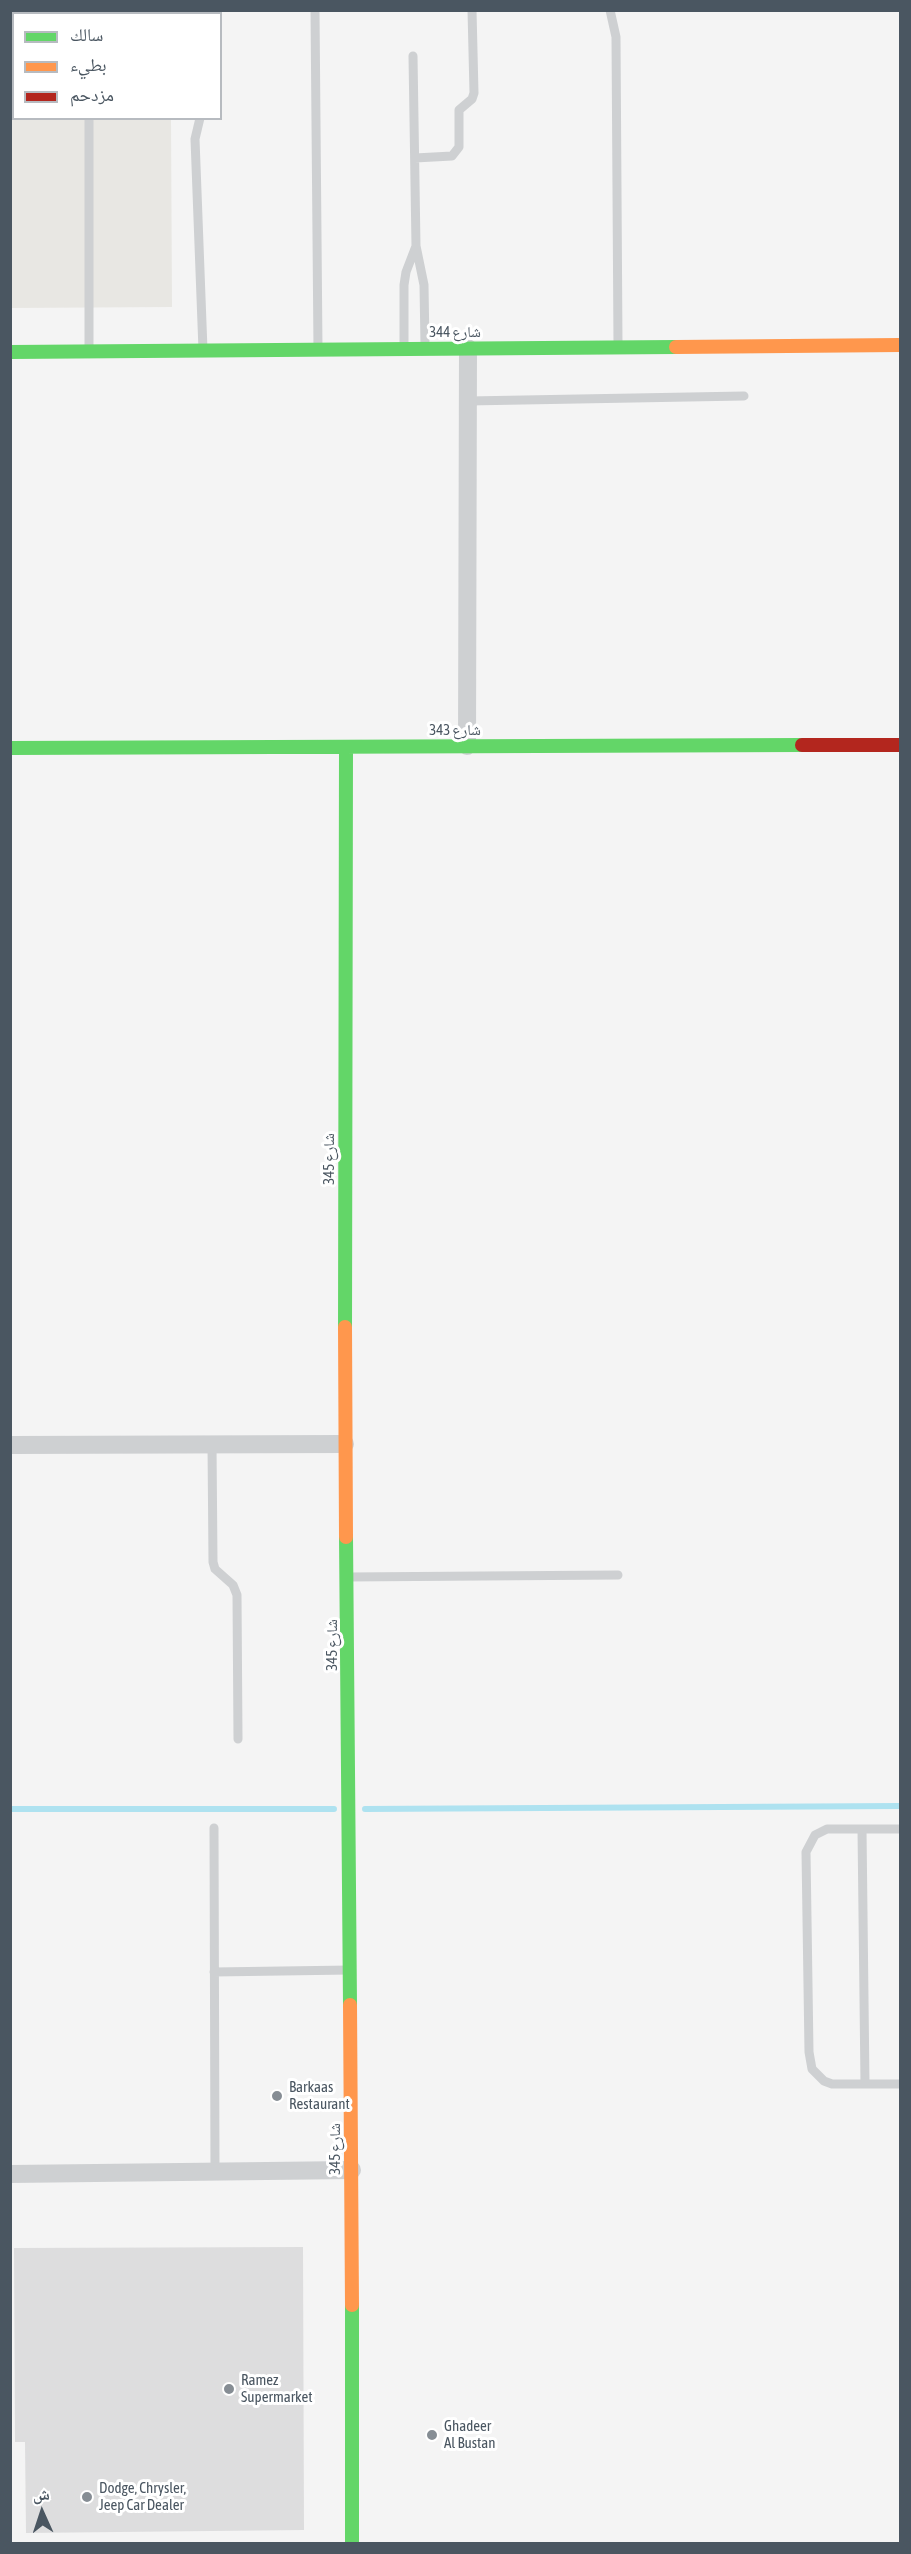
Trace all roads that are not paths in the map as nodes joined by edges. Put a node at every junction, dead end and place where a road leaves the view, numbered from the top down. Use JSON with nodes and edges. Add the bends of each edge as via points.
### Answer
{"nodes":[{"id":1,"x":315,"y":10,"type":"edge"},
{"id":2,"x":472,"y":10,"type":"edge"},
{"id":3,"x":609,"y":10,"type":"edge"},
{"id":4,"x":413,"y":56,"type":"dead end"},
{"id":5,"x":89,"y":120,"type":"edge"},
{"id":6,"x":200,"y":120,"type":"edge"},
{"id":7,"x":415,"y":158,"type":"junction"},
{"id":8,"x":416,"y":246,"type":"junction"},
{"id":9,"x":900,"y":345,"type":"edge"},
{"id":10,"x":468,"y":348,"type":"junction"},
{"id":11,"x":618,"y":348,"type":"junction"},
{"id":12,"x":318,"y":349,"type":"junction"},
{"id":13,"x":404,"y":349,"type":"junction"},
{"id":14,"x":424,"y":349,"type":"junction"},
{"id":15,"x":203,"y":350,"type":"junction"},
{"id":16,"x":89,"y":351,"type":"junction"},
{"id":17,"x":10,"y":352,"type":"edge"},
{"id":18,"x":744,"y":396,"type":"dead end"},
{"id":19,"x":468,"y":401,"type":"junction"},
{"id":20,"x":900,"y":745,"type":"edge"},
{"id":21,"x":467,"y":746,"type":"junction"},
{"id":22,"x":346,"y":747,"type":"junction"},
{"id":23,"x":10,"y":748,"type":"edge"},
{"id":24,"x":212,"y":1444,"type":"junction"},
{"id":25,"x":345,"y":1444,"type":"junction"},
{"id":26,"x":10,"y":1445,"type":"edge"},
{"id":27,"x":618,"y":1575,"type":"dead end"},
{"id":28,"x":348,"y":1577,"type":"junction"},
{"id":29,"x":238,"y":1739,"type":"dead end"},
{"id":30,"x":214,"y":1828,"type":"dead end"},
{"id":31,"x":862,"y":1829,"type":"junction"},
{"id":32,"x":900,"y":1829,"type":"edge"},
{"id":33,"x":350,"y":1970,"type":"junction"},
{"id":34,"x":214,"y":1972,"type":"junction"},
{"id":35,"x":865,"y":2084,"type":"junction"},
{"id":36,"x":900,"y":2084,"type":"edge"},
{"id":37,"x":352,"y":2170,"type":"junction"},
{"id":38,"x":215,"y":2172,"type":"junction"},
{"id":39,"x":10,"y":2174,"type":"edge"},
{"id":40,"x":352,"y":2544,"type":"edge"}],
"edges":[{"from":1,"to":12,"type":"lane"},
{"from":2,"to":7,"type":"lane","via":[[474,93],[459,110],[459,147],[452,156]]},
{"from":3,"to":11,"type":"lane","via":[[616,37]]},
{"from":4,"to":7,"type":"lane"},
{"from":5,"to":16,"type":"lane"},
{"from":6,"to":15,"type":"lane","via":[[195,139]]},
{"from":7,"to":8,"type":"lane"},
{"from":8,"to":13,"type":"lane","via":[[404,285]]},
{"from":8,"to":14,"type":"lane","via":[[424,285]]},
{"from":9,"to":11,"type":"street","name":"شارع 344"},
{"from":10,"to":11,"type":"street","name":"شارع 344"},
{"from":10,"to":14,"type":"street","name":"شارع 344"},
{"from":10,"to":19,"type":"street"},
{"from":12,"to":13,"type":"street","name":"شارع 344"},
{"from":12,"to":15,"type":"street","name":"شارع 344"},
{"from":13,"to":14,"type":"street","name":"شارع 344"},
{"from":15,"to":16,"type":"street","name":"شارع 344"},
{"from":16,"to":17,"type":"street","name":"شارع 344"},
{"from":18,"to":19,"type":"lane"},
{"from":19,"to":21,"type":"street"},
{"from":20,"to":21,"type":"street","name":"شارع 343"},
{"from":21,"to":22,"type":"street","name":"شارع 343"},
{"from":22,"to":23,"type":"street","name":"شارع 343"},
{"from":22,"to":25,"type":"street","name":"شارع 345"},
{"from":24,"to":25,"type":"street"},
{"from":24,"to":26,"type":"street"},
{"from":24,"to":29,"type":"lane","via":[[213,1562],[237,1594]]},
{"from":25,"to":28,"type":"street","name":"شارع 345"},
{"from":27,"to":28,"type":"lane"},
{"from":28,"to":33,"type":"street","name":"شارع 345"},
{"from":30,"to":34,"type":"lane"},
{"from":31,"to":32,"type":"lane"},
{"from":31,"to":35,"type":"lane"},
{"from":31,"to":35,"type":"lane","via":[[821,1832],[811,1840],[806,1858],[809,2061],[824,2081]]},
{"from":33,"to":34,"type":"lane"},
{"from":33,"to":37,"type":"street","name":"شارع 345"},
{"from":34,"to":38,"type":"lane"},
{"from":35,"to":36,"type":"lane"},
{"from":37,"to":38,"type":"street"},
{"from":37,"to":40,"type":"street","name":"شارع 345"},
{"from":38,"to":39,"type":"street"}]}
